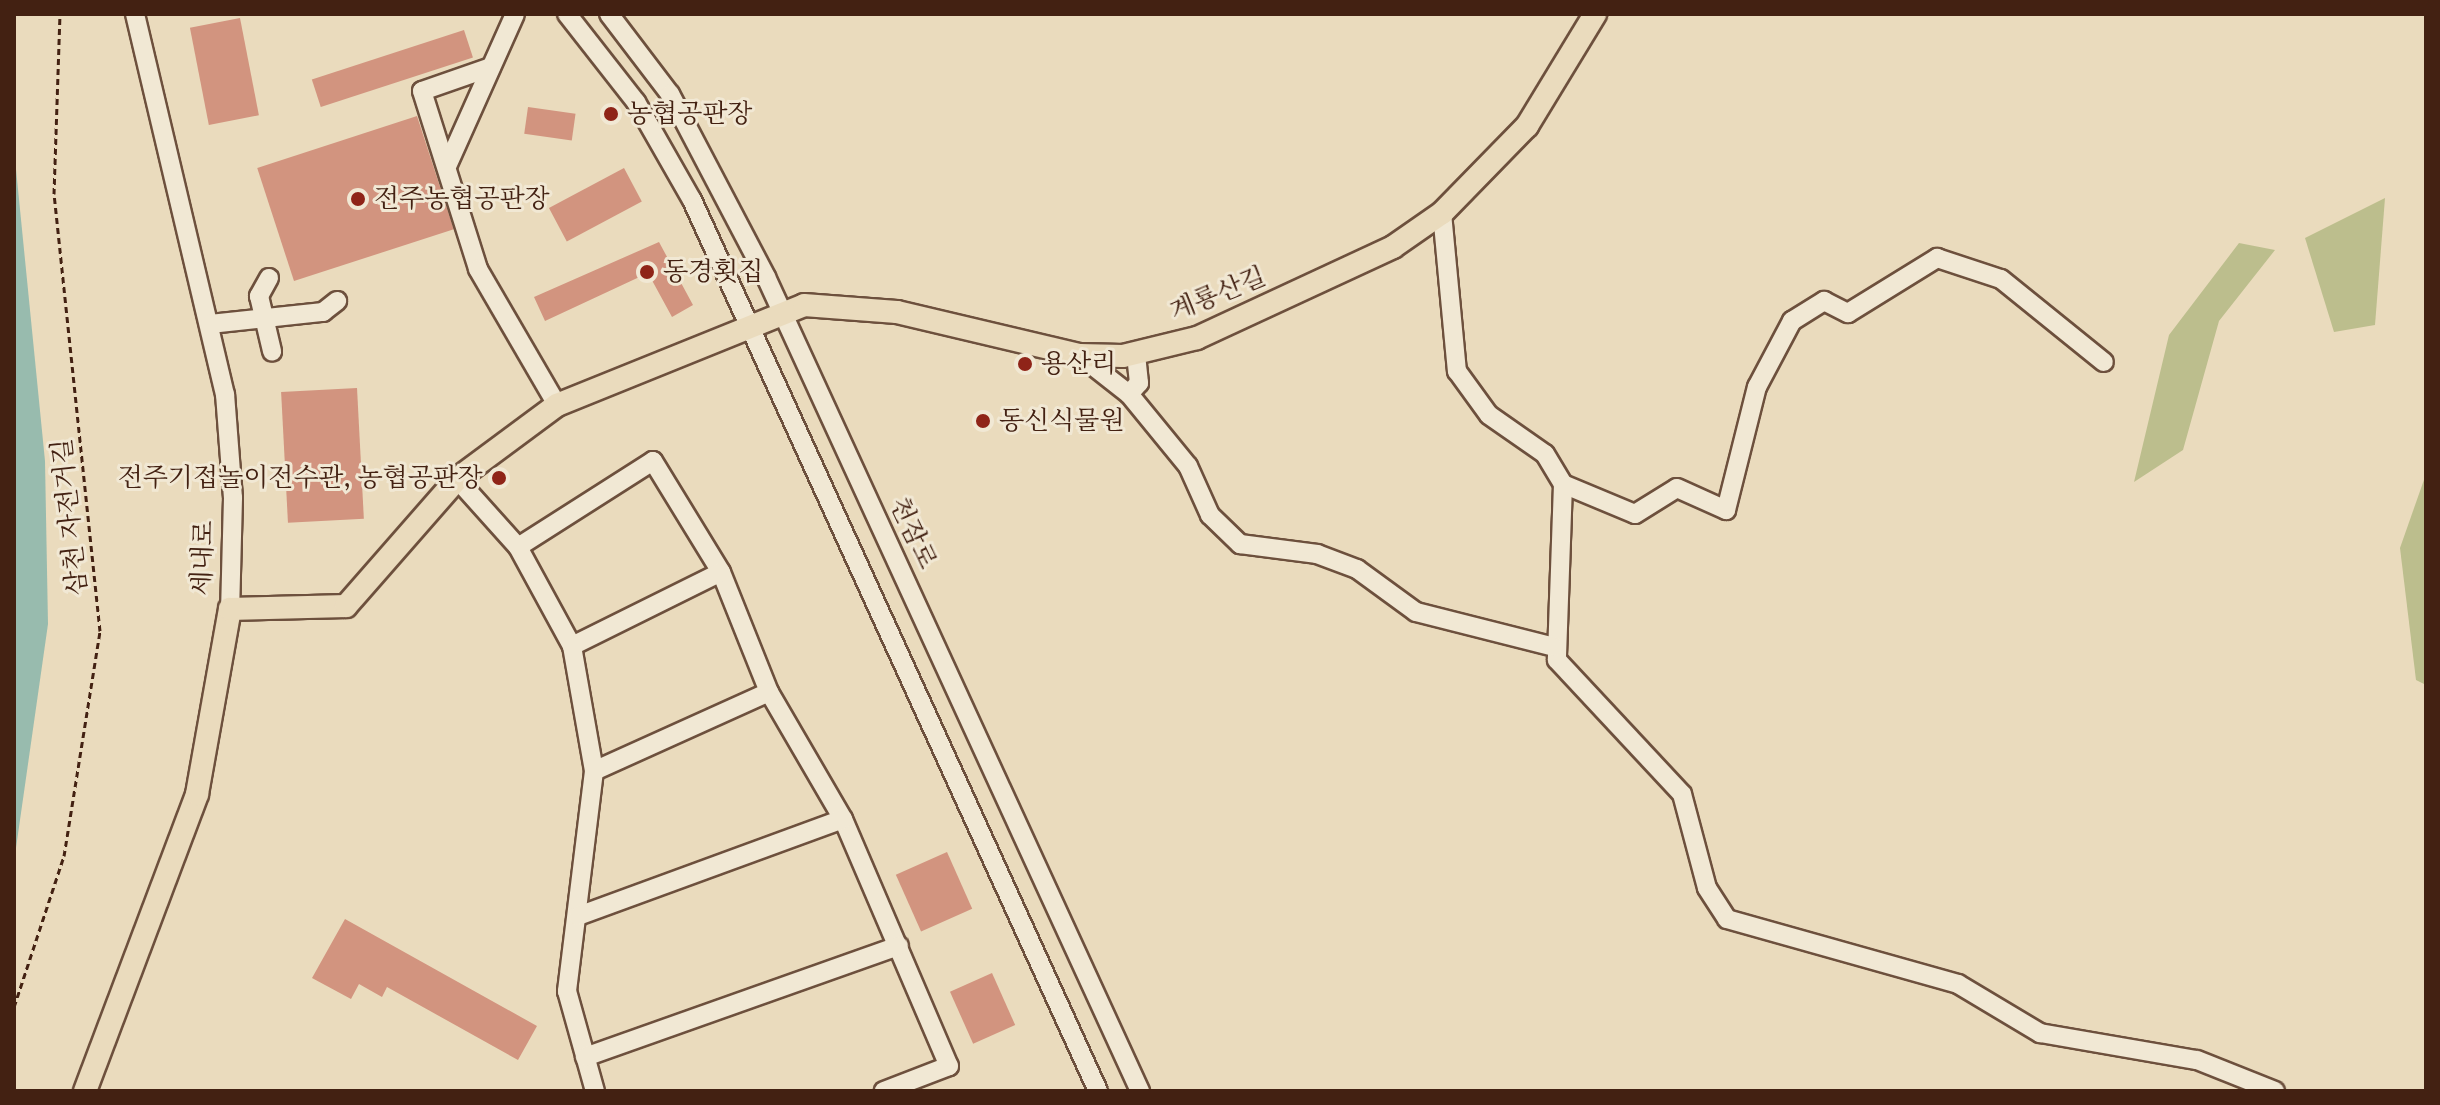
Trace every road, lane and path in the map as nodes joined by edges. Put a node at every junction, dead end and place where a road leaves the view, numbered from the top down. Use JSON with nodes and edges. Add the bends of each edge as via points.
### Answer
{"nodes":[{"id":1,"x":60,"y":14,"type":"edge"},
{"id":2,"x":135,"y":14,"type":"edge"},
{"id":3,"x":515,"y":14,"type":"edge"},
{"id":4,"x":567,"y":14,"type":"edge"},
{"id":5,"x":609,"y":14,"type":"edge"},
{"id":6,"x":1595,"y":14,"type":"edge"},
{"id":7,"x":491,"y":67,"type":"junction"},
{"id":8,"x":448,"y":164,"type":"junction"},
{"id":9,"x":1442,"y":213,"type":"junction"},
{"id":10,"x":269,"y":278,"type":"dead end"},
{"id":11,"x":337,"y":301,"type":"dead end"},
{"id":12,"x":779,"y":315,"type":"junction"},
{"id":13,"x":264,"y":317,"type":"junction"},
{"id":14,"x":210,"y":324,"type":"junction"},
{"id":15,"x":751,"y":324,"type":"junction"},
{"id":16,"x":272,"y":351,"type":"dead end"},
{"id":17,"x":1136,"y":353,"type":"junction"},
{"id":18,"x":1079,"y":355,"type":"junction"},
{"id":19,"x":2104,"y":362,"type":"dead end"},
{"id":20,"x":1129,"y":394,"type":"junction"},
{"id":21,"x":557,"y":405,"type":"junction"},
{"id":22,"x":457,"y":479,"type":"junction"},
{"id":23,"x":1563,"y":484,"type":"junction"},
{"id":24,"x":518,"y":547,"type":"junction"},
{"id":25,"x":721,"y":572,"type":"junction"},
{"id":26,"x":230,"y":609,"type":"junction"},
{"id":27,"x":572,"y":646,"type":"junction"},
{"id":28,"x":1554,"y":647,"type":"junction"},
{"id":29,"x":769,"y":692,"type":"junction"},
{"id":30,"x":594,"y":771,"type":"junction"},
{"id":31,"x":843,"y":819,"type":"junction"},
{"id":32,"x":578,"y":916,"type":"junction"},
{"id":33,"x":899,"y":946,"type":"junction"},
{"id":34,"x":14,"y":1007,"type":"edge"},
{"id":35,"x":585,"y":1057,"type":"junction"},
{"id":36,"x":2239,"y":1084,"type":"edge"},
{"id":37,"x":85,"y":1091,"type":"edge"},
{"id":38,"x":595,"y":1091,"type":"edge"},
{"id":39,"x":884,"y":1091,"type":"edge"},
{"id":40,"x":1098,"y":1091,"type":"edge"},
{"id":41,"x":1140,"y":1091,"type":"edge"},
{"id":42,"x":2275,"y":1091,"type":"edge"}],
"edges":[{"from":1,"to":34,"type":"path","name":"삼천 자전거길","via":[[54,194],[100,631],[64,856]]},
{"from":2,"to":14,"type":"street","name":"세내로"},
{"from":3,"to":7,"type":"street"},
{"from":4,"to":15,"type":"street","via":[[636,102]]},
{"from":5,"to":12,"type":"street","name":"천잠로","via":[[670,94]]},
{"from":6,"to":9,"type":"main road","name":"계룡산길","via":[[1527,126]]},
{"from":7,"to":8,"type":"street"},
{"from":7,"to":8,"type":"street","via":[[422,91]]},
{"from":8,"to":21,"type":"street","via":[[478,269]]},
{"from":9,"to":17,"type":"main road","name":"계룡산길","via":[[1393,247],[1197,338]]},
{"from":9,"to":23,"type":"street","via":[[1457,371],[1489,415],[1545,454]]},
{"from":10,"to":13,"type":"street","via":[[259,296]]},
{"from":11,"to":13,"type":"street","via":[[323,312]]},
{"from":12,"to":15,"type":"main road","name":"계룡산길"},
{"from":12,"to":18,"type":"main road","name":"계룡산길","via":[[835,303]]},
{"from":12,"to":41,"type":"street","name":"천잠로"},
{"from":13,"to":14,"type":"street"},
{"from":13,"to":16,"type":"street"},
{"from":14,"to":26,"type":"street","name":"세내로","via":[[233,498]]},
{"from":15,"to":21,"type":"main road"},
{"from":15,"to":40,"type":"street"},
{"from":17,"to":18,"type":"main road","name":"계룡산길"},
{"from":17,"to":20,"type":"street","via":[[1139,383]]},
{"from":18,"to":20,"type":"street"},
{"from":19,"to":23,"type":"street","via":[[2001,279],[1937,258],[1848,313],[1824,301],[1792,321],[1757,387],[1726,510],[1677,488],[1635,514]]},
{"from":20,"to":28,"type":"street","via":[[1188,466],[1210,515],[1240,544],[1317,554],[1357,569],[1416,612]]},
{"from":21,"to":22,"type":"main road"},
{"from":22,"to":24,"type":"street"},
{"from":22,"to":26,"type":"main road","via":[[346,606]]},
{"from":23,"to":28,"type":"street"},
{"from":24,"to":25,"type":"street","via":[[653,461]]},
{"from":24,"to":27,"type":"street"},
{"from":25,"to":27,"type":"street"},
{"from":25,"to":29,"type":"street"},
{"from":26,"to":37,"type":"main road","name":"세내로","via":[[197,794]]},
{"from":27,"to":30,"type":"street"},
{"from":28,"to":36,"type":"street","via":[[1557,660],[1682,794],[1707,888],[1727,919],[1958,984],[2040,1033],[2197,1060]]},
{"from":29,"to":30,"type":"street"},
{"from":29,"to":31,"type":"street"},
{"from":30,"to":32,"type":"street"},
{"from":31,"to":32,"type":"street"},
{"from":31,"to":33,"type":"street"},
{"from":32,"to":35,"type":"street","via":[[567,991]]},
{"from":33,"to":35,"type":"street"},
{"from":33,"to":39,"type":"street","via":[[949,1066]]},
{"from":35,"to":38,"type":"street"},
{"from":36,"to":42,"type":"street"}]}
